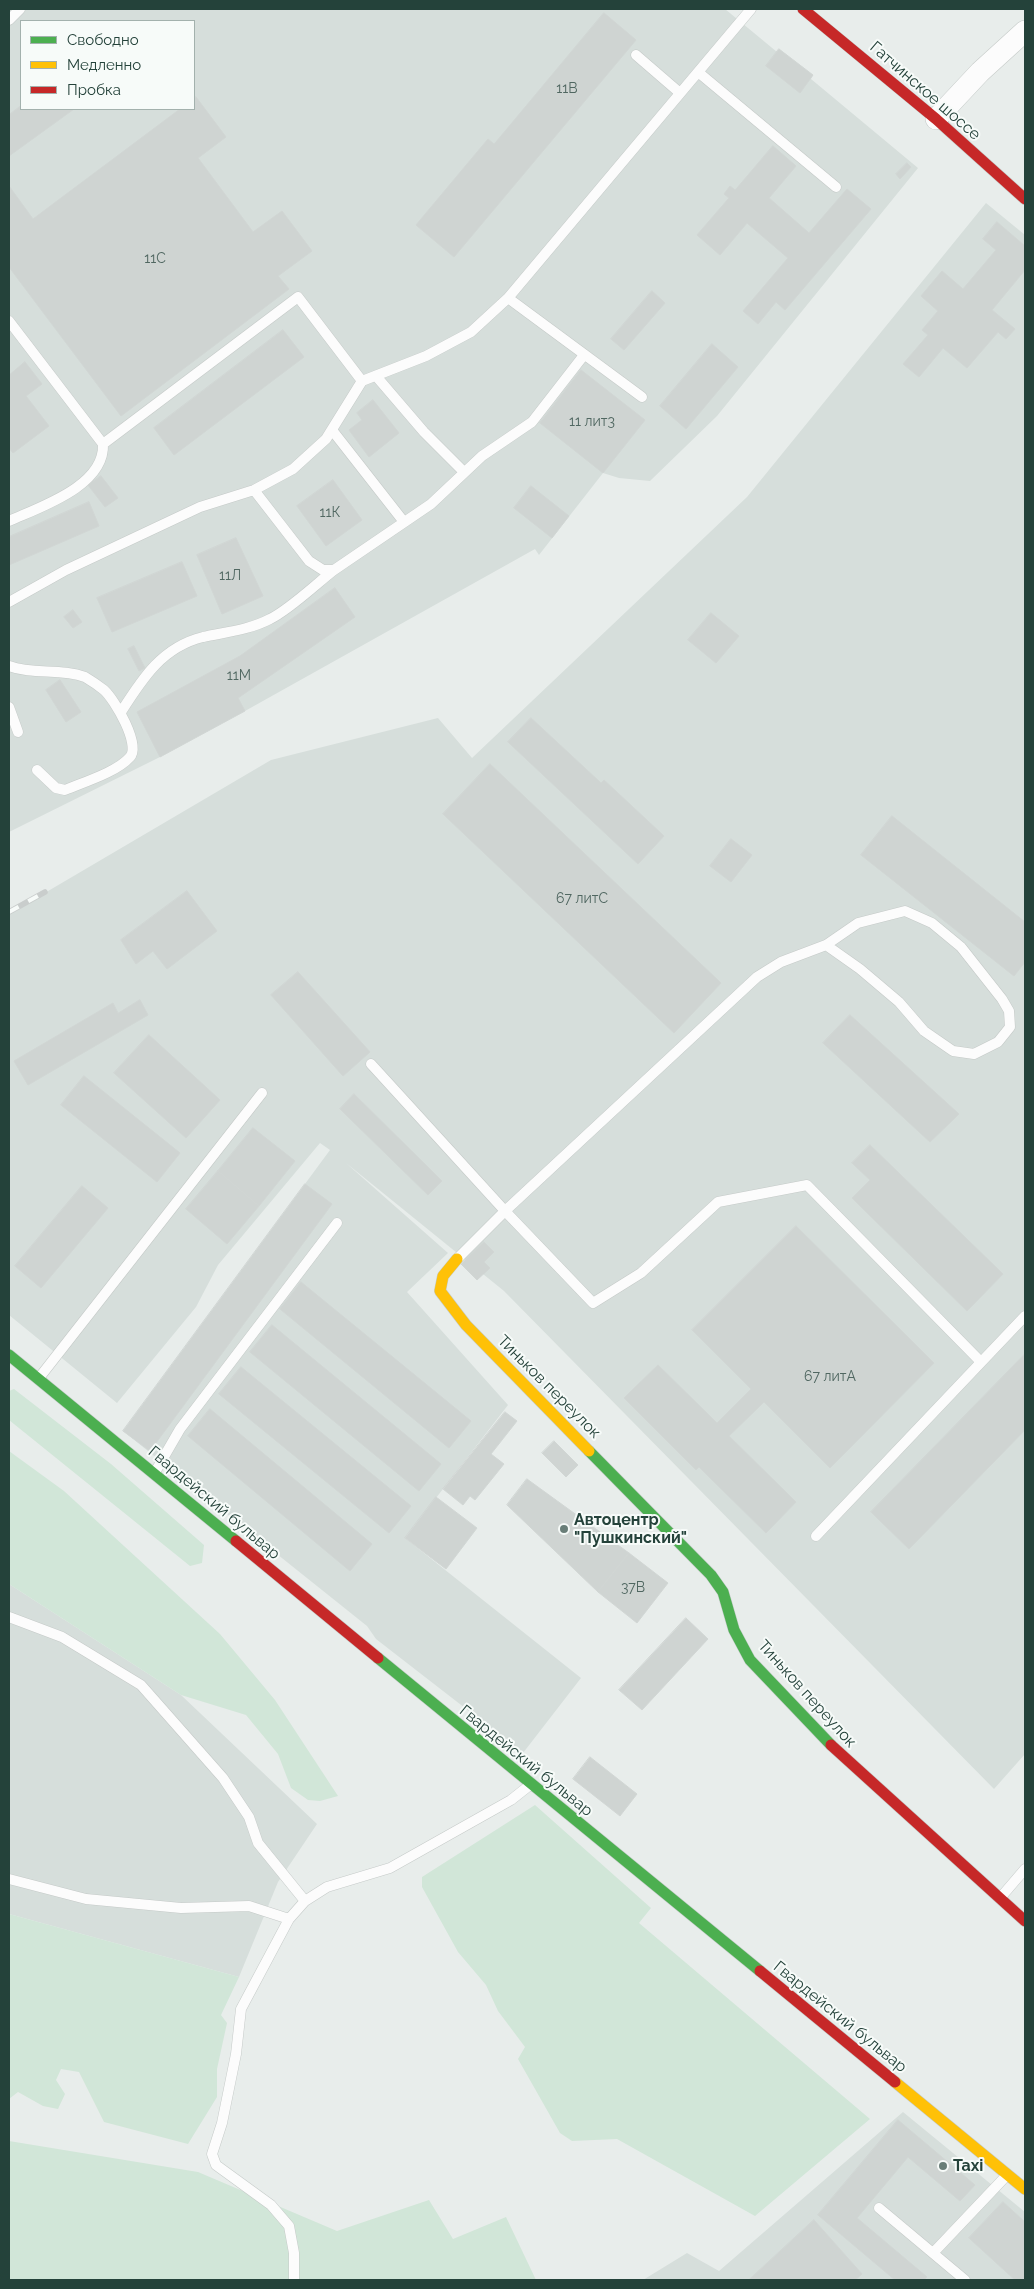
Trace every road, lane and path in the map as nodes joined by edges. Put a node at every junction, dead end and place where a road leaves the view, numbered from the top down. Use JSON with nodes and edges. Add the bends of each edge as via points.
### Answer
{"nodes":[{"id":1,"x":20,"y":9,"type":"edge"},
{"id":2,"x":751,"y":9,"type":"edge"},
{"id":3,"x":803,"y":9,"type":"edge"},
{"id":4,"x":9,"y":20,"type":"edge"},
{"id":5,"x":1025,"y":31,"type":"edge"},
{"id":6,"x":636,"y":55,"type":"dead end"},
{"id":7,"x":698,"y":72,"type":"junction"},
{"id":8,"x":680,"y":93,"type":"junction"},
{"id":9,"x":936,"y":119,"type":"junction"},
{"id":10,"x":836,"y":187,"type":"dead end"},
{"id":11,"x":1025,"y":199,"type":"edge"},
{"id":12,"x":508,"y":298,"type":"junction"},
{"id":13,"x":9,"y":320,"type":"edge"},
{"id":14,"x":584,"y":355,"type":"junction"},
{"id":15,"x":376,"y":376,"type":"junction"},
{"id":16,"x":362,"y":381,"type":"junction"},
{"id":17,"x":642,"y":398,"type":"dead end"},
{"id":18,"x":332,"y":430,"type":"junction"},
{"id":19,"x":103,"y":444,"type":"junction"},
{"id":20,"x":464,"y":472,"type":"junction"},
{"id":21,"x":254,"y":490,"type":"junction"},
{"id":22,"x":9,"y":520,"type":"edge"},
{"id":23,"x":404,"y":522,"type":"junction"},
{"id":24,"x":334,"y":570,"type":"junction"},
{"id":25,"x":9,"y":602,"type":"edge"},
{"id":26,"x":9,"y":666,"type":"edge"},
{"id":27,"x":9,"y":707,"type":"edge"},
{"id":28,"x":121,"y":712,"type":"junction"},
{"id":29,"x":18,"y":732,"type":"dead end"},
{"id":30,"x":38,"y":770,"type":"dead end"},
{"id":31,"x":826,"y":946,"type":"junction"},
{"id":32,"x":371,"y":1064,"type":"dead end"},
{"id":33,"x":262,"y":1093,"type":"dead end"},
{"id":34,"x":505,"y":1210,"type":"junction"},
{"id":35,"x":337,"y":1223,"type":"dead end"},
{"id":36,"x":457,"y":1260,"type":"joint"},
{"id":37,"x":1025,"y":1316,"type":"edge"},
{"id":38,"x":9,"y":1355,"type":"edge"},
{"id":39,"x":980,"y":1362,"type":"junction"},
{"id":40,"x":38,"y":1379,"type":"junction"},
{"id":41,"x":153,"y":1474,"type":"junction"},
{"id":42,"x":816,"y":1536,"type":"dead end"},
{"id":43,"x":9,"y":1617,"type":"edge"},
{"id":44,"x":530,"y":1785,"type":"junction"},
{"id":45,"x":1025,"y":1869,"type":"edge"},
{"id":46,"x":9,"y":1880,"type":"edge"},
{"id":47,"x":999,"y":1900,"type":"junction"},
{"id":48,"x":305,"y":1901,"type":"junction"},
{"id":49,"x":288,"y":1919,"type":"junction"},
{"id":50,"x":1025,"y":1921,"type":"edge"},
{"id":51,"x":1007,"y":2174,"type":"junction"},
{"id":52,"x":1025,"y":2189,"type":"edge"},
{"id":53,"x":879,"y":2208,"type":"dead end"},
{"id":54,"x":933,"y":2254,"type":"junction"},
{"id":55,"x":294,"y":2280,"type":"edge"},
{"id":56,"x":965,"y":2280,"type":"edge"}],
"edges":[{"from":1,"to":4,"type":"lane"},
{"from":2,"to":7,"type":"lane"},
{"from":3,"to":9,"type":"street","name":"Гатчинское шоссе"},
{"from":5,"to":9,"type":"street"},
{"from":6,"to":8,"type":"lane"},
{"from":7,"to":8,"type":"lane"},
{"from":7,"to":10,"type":"lane"},
{"from":8,"to":12,"type":"lane"},
{"from":9,"to":11,"type":"street","name":"Гатчинское шоссе"},
{"from":12,"to":14,"type":"lane"},
{"from":12,"to":15,"type":"lane","via":[[471,332],[426,356]]},
{"from":13,"to":19,"type":"lane"},
{"from":14,"to":17,"type":"lane"},
{"from":14,"to":20,"type":"lane","via":[[532,422]]},
{"from":15,"to":16,"type":"lane"},
{"from":15,"to":20,"type":"lane"},
{"from":16,"to":18,"type":"lane"},
{"from":16,"to":19,"type":"lane","via":[[298,297]]},
{"from":18,"to":21,"type":"lane","via":[[293,469]]},
{"from":18,"to":23,"type":"lane"},
{"from":19,"to":22,"type":"lane","via":[[98,467],[65,496]]},
{"from":20,"to":23,"type":"lane","via":[[431,504]]},
{"from":21,"to":24,"type":"lane","via":[[309,561],[323,570]]},
{"from":21,"to":25,"type":"lane","via":[[200,507],[66,570]]},
{"from":23,"to":24,"type":"lane"},
{"from":24,"to":28,"type":"lane","via":[[271,619],[181,644],[144,675]]},
{"from":26,"to":28,"type":"lane","via":[[85,677],[104,690]]},
{"from":27,"to":29,"type":"lane"},
{"from":28,"to":30,"type":"lane","via":[[135,746],[132,756],[122,766],[66,790],[56,788]]},
{"from":31,"to":31,"type":"lane","via":[[858,923],[905,911],[932,923],[960,947],[1010,1011],[1010,1027],[998,1042],[981,1052],[953,1051],[924,1031],[899,1002],[860,969]]},
{"from":31,"to":34,"type":"lane","via":[[781,962],[757,977]]},
{"from":32,"to":34,"type":"lane"},
{"from":33,"to":40,"type":"lane"},
{"from":34,"to":36,"type":"lane"},
{"from":34,"to":39,"type":"lane","via":[[593,1303],[641,1274],[718,1202],[806,1185]]},
{"from":35,"to":41,"type":"lane","via":[[180,1429]]},
{"from":36,"to":47,"type":"street","name":"Тиньков переулок","via":[[443,1276],[440,1291],[466,1325],[711,1575],[723,1592],[734,1630],[750,1660],[845,1760]]},
{"from":37,"to":39,"type":"lane"},
{"from":38,"to":40,"type":"street","name":"Гвардейский бульвар"},
{"from":39,"to":42,"type":"lane"},
{"from":40,"to":41,"type":"street","name":"Гвардейский бульвар"},
{"from":41,"to":44,"type":"street","name":"Гвардейский бульвар"},
{"from":43,"to":48,"type":"lane","via":[[62,1637],[142,1685],[224,1778],[249,1817],[258,1843]]},
{"from":44,"to":48,"type":"lane","via":[[511,1800],[390,1868],[327,1887]]},
{"from":44,"to":51,"type":"street","name":"Гвардейский бульвар"},
{"from":45,"to":47,"type":"lane"},
{"from":46,"to":49,"type":"lane","via":[[86,1899],[181,1908],[249,1906]]},
{"from":47,"to":50,"type":"street","name":"Тиньков переулок"},
{"from":48,"to":49,"type":"lane"},
{"from":49,"to":55,"type":"lane","via":[[241,2010],[236,2054],[212,2154],[216,2165],[272,2205],[289,2226]]},
{"from":51,"to":52,"type":"street","name":"Гвардейский бульвар"},
{"from":51,"to":54,"type":"lane"},
{"from":53,"to":54,"type":"lane"},
{"from":54,"to":56,"type":"lane"}]}
